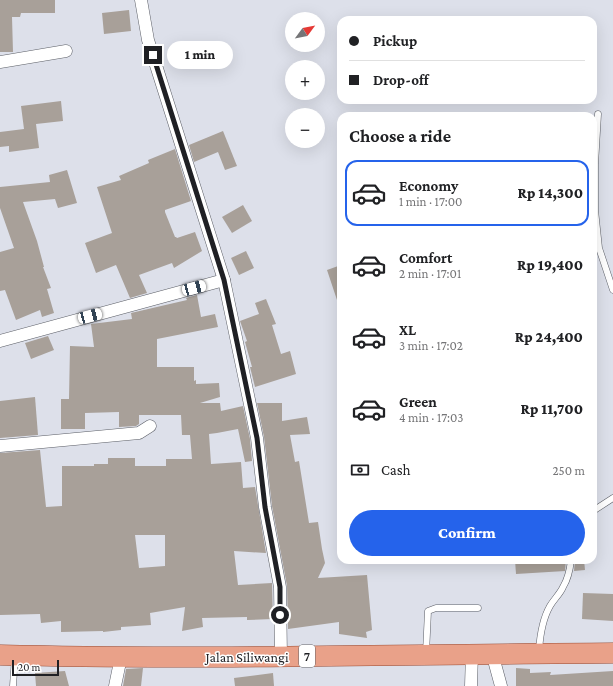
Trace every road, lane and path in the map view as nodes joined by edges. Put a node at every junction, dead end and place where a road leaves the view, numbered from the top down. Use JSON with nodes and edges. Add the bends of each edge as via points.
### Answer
{"nodes":[{"id":1,"x":141,"y":0,"type":"edge"},
{"id":2,"x":66,"y":51,"type":"dead end"},
{"id":3,"x":0,"y":62,"type":"edge"},
{"id":4,"x":598,"y":114,"type":"dead end"},
{"id":5,"x":597,"y":131,"type":"edge"},
{"id":6,"x":597,"y":229,"type":"edge"},
{"id":7,"x":224,"y":280,"type":"junction"},
{"id":8,"x":613,"y":290,"type":"edge"},
{"id":9,"x":0,"y":341,"type":"edge"},
{"id":10,"x":150,"y":426,"type":"dead end"},
{"id":11,"x":0,"y":446,"type":"edge"},
{"id":12,"x":613,"y":498,"type":"edge"},
{"id":13,"x":597,"y":508,"type":"edge"},
{"id":14,"x":570,"y":564,"type":"edge"},
{"id":15,"x":478,"y":608,"type":"dead end"},
{"id":16,"x":613,"y":652,"type":"edge"},
{"id":17,"x":472,"y":653,"type":"junction"},
{"id":18,"x":492,"y":653,"type":"junction"},
{"id":19,"x":539,"y":653,"type":"junction"},
{"id":20,"x":426,"y":654,"type":"junction"},
{"id":21,"x":7,"y":655,"type":"edge"},
{"id":22,"x":121,"y":657,"type":"junction"},
{"id":23,"x":281,"y":657,"type":"junction"},
{"id":24,"x":14,"y":686,"type":"edge"},
{"id":25,"x":115,"y":686,"type":"edge"},
{"id":26,"x":471,"y":686,"type":"edge"},
{"id":27,"x":501,"y":686,"type":"edge"}],
"edges":[{"from":1,"to":7,"type":"street","via":[[148,40]]},
{"from":2,"to":3,"type":"street"},
{"from":4,"to":5,"type":"lane"},
{"from":6,"to":8,"type":"lane","via":[[599,248]]},
{"from":7,"to":9,"type":"street"},
{"from":7,"to":23,"type":"street","via":[[257,438],[265,507],[280,587]]},
{"from":10,"to":11,"type":"street","via":[[139,433]]},
{"from":12,"to":13,"type":"lane"},
{"from":14,"to":19,"type":"lane","via":[[563,588],[550,605],[543,621]]},
{"from":15,"to":20,"type":"lane","via":[[436,608],[428,611]]},
{"from":16,"to":19,"type":"main road","name":"Jalan Siliwangi","number":"7"},
{"from":17,"to":18,"type":"main road","name":"Jalan Siliwangi","number":"7"},
{"from":17,"to":20,"type":"main road","name":"Jalan Siliwangi","number":"7"},
{"from":17,"to":26,"type":"street"},
{"from":18,"to":19,"type":"main road","name":"Jalan Siliwangi","number":"7"},
{"from":18,"to":27,"type":"street"},
{"from":20,"to":23,"type":"main road","name":"Jalan Siliwangi","number":"7"},
{"from":21,"to":22,"type":"main road","name":"Jalan Siliwangi","number":"7"},
{"from":21,"to":24,"type":"lane"},
{"from":22,"to":23,"type":"main road","name":"Jalan Siliwangi","number":"7"},
{"from":22,"to":25,"type":"street"}]}
